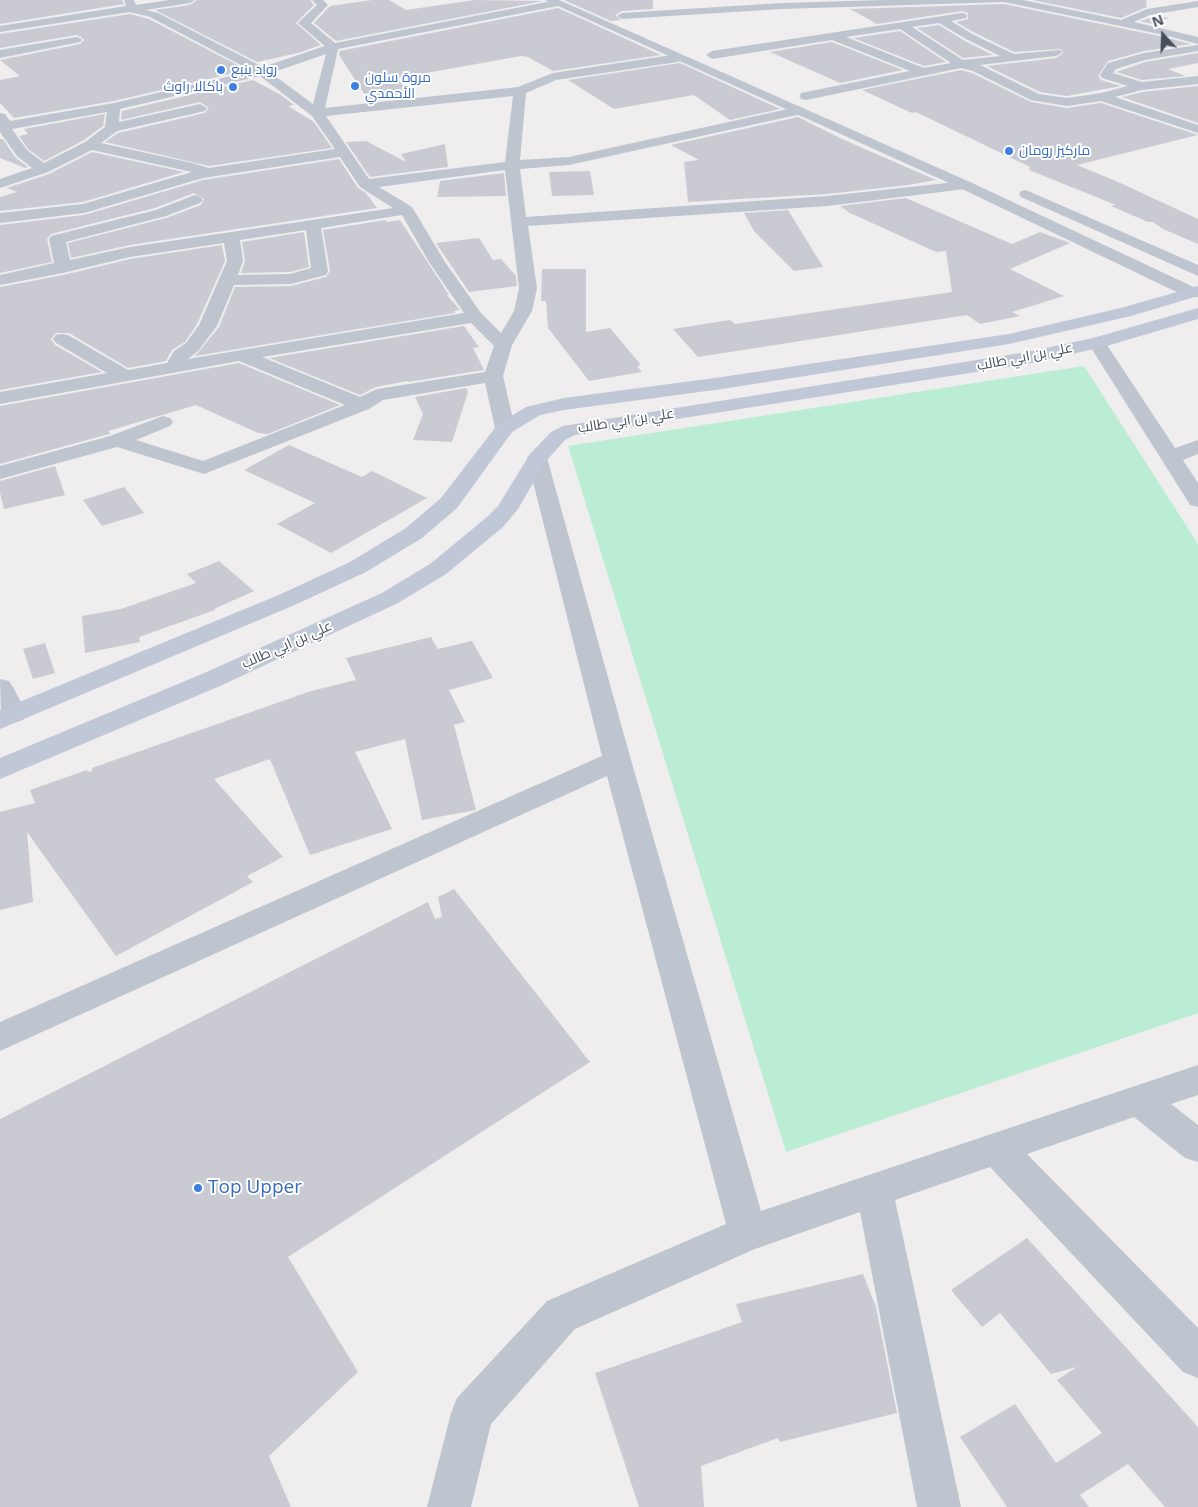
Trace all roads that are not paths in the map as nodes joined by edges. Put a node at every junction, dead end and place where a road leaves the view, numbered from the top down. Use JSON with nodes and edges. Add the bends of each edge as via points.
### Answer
{"nodes":[{"id":1,"x":190,"y":0,"type":"edge"},
{"id":2,"x":720,"y":0,"type":"edge"},
{"id":3,"x":1000,"y":0,"type":"edge"},
{"id":4,"x":1006,"y":0,"type":"edge"},
{"id":5,"x":320,"y":2,"type":"edge"},
{"id":6,"x":336,"y":2,"type":"dead end"},
{"id":7,"x":554,"y":2,"type":"edge"},
{"id":8,"x":814,"y":2,"type":"edge"},
{"id":9,"x":875,"y":2,"type":"edge"},
{"id":10,"x":932,"y":2,"type":"edge"},
{"id":11,"x":1198,"y":4,"type":"edge"},
{"id":12,"x":131,"y":5,"type":"edge"},
{"id":13,"x":729,"y":9,"type":"junction"},
{"id":14,"x":607,"y":10,"type":"dead end"},
{"id":15,"x":1148,"y":12,"type":"junction"},
{"id":16,"x":622,"y":16,"type":"junction"},
{"id":17,"x":958,"y":16,"type":"junction"},
{"id":18,"x":942,"y":20,"type":"junction"},
{"id":19,"x":1122,"y":23,"type":"junction"},
{"id":20,"x":902,"y":26,"type":"junction"},
{"id":21,"x":648,"y":27,"type":"dead end"},
{"id":22,"x":0,"y":29,"type":"edge"},
{"id":23,"x":1166,"y":32,"type":"junction"},
{"id":24,"x":834,"y":36,"type":"junction"},
{"id":25,"x":76,"y":40,"type":"dead end"},
{"id":26,"x":1198,"y":41,"type":"edge"},
{"id":27,"x":333,"y":47,"type":"junction"},
{"id":28,"x":1198,"y":48,"type":"edge"},
{"id":29,"x":1056,"y":52,"type":"dead end"},
{"id":30,"x":0,"y":54,"type":"edge"},
{"id":31,"x":1012,"y":57,"type":"junction"},
{"id":32,"x":678,"y":58,"type":"junction"},
{"id":33,"x":961,"y":64,"type":"junction"},
{"id":34,"x":737,"y":66,"type":"dead end"},
{"id":35,"x":262,"y":72,"type":"junction"},
{"id":36,"x":924,"y":72,"type":"junction"},
{"id":37,"x":1198,"y":80,"type":"edge"},
{"id":38,"x":1141,"y":86,"type":"junction"},
{"id":39,"x":520,"y":91,"type":"junction"},
{"id":40,"x":1102,"y":97,"type":"junction"},
{"id":41,"x":824,"y":104,"type":"dead end"},
{"id":42,"x":114,"y":108,"type":"junction"},
{"id":43,"x":200,"y":108,"type":"dead end"},
{"id":44,"x":797,"y":111,"type":"junction"},
{"id":45,"x":317,"y":113,"type":"junction"},
{"id":46,"x":2,"y":124,"type":"edge"},
{"id":47,"x":1196,"y":127,"type":"edge"},
{"id":48,"x":112,"y":128,"type":"junction"},
{"id":49,"x":90,"y":145,"type":"junction"},
{"id":50,"x":344,"y":152,"type":"junction"},
{"id":51,"x":512,"y":165,"type":"junction"},
{"id":52,"x":43,"y":169,"type":"junction"},
{"id":53,"x":206,"y":173,"type":"junction"},
{"id":54,"x":0,"y":184,"type":"edge"},
{"id":55,"x":365,"y":184,"type":"junction"},
{"id":56,"x":169,"y":185,"type":"dead end"},
{"id":57,"x":965,"y":185,"type":"junction"},
{"id":58,"x":1011,"y":187,"type":"dead end"},
{"id":59,"x":407,"y":210,"type":"junction"},
{"id":60,"x":0,"y":218,"type":"edge"},
{"id":61,"x":521,"y":222,"type":"junction"},
{"id":62,"x":313,"y":224,"type":"junction"},
{"id":63,"x":231,"y":236,"type":"junction"},
{"id":64,"x":63,"y":268,"type":"junction"},
{"id":65,"x":1198,"y":271,"type":"edge"},
{"id":66,"x":0,"y":280,"type":"edge"},
{"id":67,"x":226,"y":280,"type":"junction"},
{"id":68,"x":1197,"y":298,"type":"edge"},
{"id":69,"x":475,"y":318,"type":"junction"},
{"id":70,"x":62,"y":339,"type":"dead end"},
{"id":71,"x":1097,"y":342,"type":"junction"},
{"id":72,"x":504,"y":345,"type":"junction"},
{"id":73,"x":242,"y":356,"type":"junction"},
{"id":74,"x":174,"y":368,"type":"junction"},
{"id":75,"x":125,"y":376,"type":"junction"},
{"id":76,"x":492,"y":376,"type":"junction"},
{"id":77,"x":0,"y":398,"type":"edge"},
{"id":78,"x":362,"y":405,"type":"junction"},
{"id":79,"x":162,"y":422,"type":"dead end"},
{"id":80,"x":505,"y":428,"type":"junction"},
{"id":81,"x":117,"y":440,"type":"junction"},
{"id":82,"x":1198,"y":446,"type":"edge"},
{"id":83,"x":537,"y":458,"type":"junction"},
{"id":84,"x":1171,"y":458,"type":"junction"},
{"id":85,"x":0,"y":473,"type":"edge"},
{"id":86,"x":1198,"y":500,"type":"edge"},
{"id":87,"x":0,"y":687,"type":"edge"},
{"id":88,"x":7,"y":717,"type":"edge"},
{"id":89,"x":617,"y":760,"type":"junction"},
{"id":90,"x":0,"y":769,"type":"edge"},
{"id":91,"x":0,"y":1037,"type":"edge"},
{"id":92,"x":1198,"y":1080,"type":"edge"},
{"id":93,"x":1138,"y":1100,"type":"junction"},
{"id":94,"x":1198,"y":1146,"type":"edge"},
{"id":95,"x":996,"y":1148,"type":"junction"},
{"id":96,"x":874,"y":1190,"type":"junction"},
{"id":97,"x":748,"y":1233,"type":"junction"},
{"id":98,"x":1198,"y":1357,"type":"edge"},
{"id":99,"x":450,"y":1507,"type":"edge"},
{"id":100,"x":939,"y":1507,"type":"edge"}],
"edges":[{"from":1,"to":12,"type":"street"},
{"from":2,"to":13,"type":"street"},
{"from":3,"to":10,"type":"street"},
{"from":4,"to":17,"type":"street","via":[[975,13]]},
{"from":4,"to":19,"type":"street"},
{"from":5,"to":6,"type":"street"},
{"from":5,"to":27,"type":"street","via":[[304,23]]},
{"from":7,"to":27,"type":"street"},
{"from":7,"to":32,"type":"street"},
{"from":8,"to":9,"type":"street"},
{"from":8,"to":13,"type":"street"},
{"from":9,"to":10,"type":"street"},
{"from":10,"to":17,"type":"street"},
{"from":11,"to":15,"type":"street"},
{"from":12,"to":22,"type":"street"},
{"from":12,"to":35,"type":"street"},
{"from":13,"to":16,"type":"street"},
{"from":14,"to":16,"type":"street"},
{"from":15,"to":19,"type":"street"},
{"from":15,"to":23,"type":"street","via":[[1179,22]]},
{"from":16,"to":21,"type":"street"},
{"from":17,"to":18,"type":"street"},
{"from":18,"to":20,"type":"street"},
{"from":18,"to":31,"type":"street"},
{"from":19,"to":23,"type":"street"},
{"from":20,"to":24,"type":"street"},
{"from":20,"to":33,"type":"street"},
{"from":23,"to":26,"type":"street"},
{"from":24,"to":34,"type":"street","via":[[707,53]]},
{"from":24,"to":36,"type":"street"},
{"from":25,"to":30,"type":"street"},
{"from":27,"to":35,"type":"street"},
{"from":27,"to":45,"type":"street"},
{"from":28,"to":38,"type":"street","via":[[1112,66],[1106,75]]},
{"from":29,"to":31,"type":"street"},
{"from":31,"to":33,"type":"street"},
{"from":32,"to":39,"type":"street","via":[[553,77]]},
{"from":32,"to":44,"type":"street"},
{"from":33,"to":36,"type":"street"},
{"from":33,"to":40,"type":"street","via":[[977,68],[1036,96],[1067,102]]},
{"from":35,"to":42,"type":"street"},
{"from":35,"to":45,"type":"street"},
{"from":36,"to":41,"type":"street","via":[[801,94]]},
{"from":37,"to":38,"type":"street"},
{"from":38,"to":40,"type":"street"},
{"from":39,"to":45,"type":"street"},
{"from":39,"to":51,"type":"street"},
{"from":40,"to":47,"type":"street"},
{"from":42,"to":46,"type":"street"},
{"from":42,"to":48,"type":"street"},
{"from":43,"to":48,"type":"street"},
{"from":44,"to":51,"type":"street","via":[[569,160]]},
{"from":44,"to":57,"type":"street"},
{"from":45,"to":50,"type":"street"},
{"from":46,"to":52,"type":"street","via":[[22,153]]},
{"from":48,"to":49,"type":"street"},
{"from":49,"to":52,"type":"street"},
{"from":49,"to":53,"type":"street","via":[[192,167]]},
{"from":50,"to":53,"type":"street"},
{"from":50,"to":55,"type":"street"},
{"from":51,"to":55,"type":"street"},
{"from":51,"to":61,"type":"street"},
{"from":52,"to":54,"type":"street"},
{"from":53,"to":60,"type":"street","via":[[84,208]]},
{"from":55,"to":59,"type":"street"},
{"from":56,"to":64,"type":"street","via":[[195,200],[161,213],[57,239]]},
{"from":57,"to":61,"type":"street","via":[[827,201]]},
{"from":57,"to":68,"type":"street"},
{"from":58,"to":65,"type":"street"},
{"from":59,"to":62,"type":"street"},
{"from":59,"to":69,"type":"street"},
{"from":61,"to":72,"type":"street","via":[[528,288],[523,311]]},
{"from":62,"to":63,"type":"street"},
{"from":62,"to":67,"type":"street","via":[[320,271],[291,279]]},
{"from":63,"to":64,"type":"street","via":[[130,252]]},
{"from":63,"to":67,"type":"street","via":[[235,260]]},
{"from":64,"to":66,"type":"street"},
{"from":67,"to":74,"type":"street","via":[[208,326],[181,355]]},
{"from":68,"to":71,"type":"main road","name":"علي بن ابي طالب"},
{"from":68,"to":80,"type":"main road","name":"علي بن ابي طالب","via":[[1009,339],[722,384],[564,404],[533,411]]},
{"from":69,"to":72,"type":"street"},
{"from":69,"to":73,"type":"street"},
{"from":70,"to":75,"type":"street"},
{"from":71,"to":83,"type":"main road","name":"علي بن ابي طالب","via":[[1027,358],[585,426],[558,436]]},
{"from":71,"to":84,"type":"street"},
{"from":72,"to":76,"type":"street"},
{"from":73,"to":74,"type":"street"},
{"from":73,"to":78,"type":"street"},
{"from":74,"to":75,"type":"street"},
{"from":75,"to":77,"type":"street"},
{"from":76,"to":78,"type":"street","via":[[377,395]]},
{"from":76,"to":80,"type":"street"},
{"from":78,"to":81,"type":"street","via":[[204,468]]},
{"from":79,"to":81,"type":"street"},
{"from":80,"to":88,"type":"main road","name":"علي بن ابي طالب","via":[[449,503],[414,533],[358,567]]},
{"from":81,"to":85,"type":"street"},
{"from":82,"to":84,"type":"street"},
{"from":83,"to":89,"type":"street"},
{"from":83,"to":90,"type":"main road","name":"علي بن ابي طالب","via":[[507,509],[494,522],[438,569],[390,598],[211,680]]},
{"from":84,"to":86,"type":"street"},
{"from":87,"to":88,"type":"street"},
{"from":89,"to":91,"type":"street"},
{"from":89,"to":97,"type":"street"},
{"from":92,"to":93,"type":"street"},
{"from":93,"to":94,"type":"street"},
{"from":93,"to":95,"type":"street"},
{"from":95,"to":96,"type":"street"},
{"from":95,"to":98,"type":"street"},
{"from":96,"to":97,"type":"street"},
{"from":96,"to":100,"type":"street"},
{"from":97,"to":99,"type":"street","via":[[561,1315],[472,1413]]}]}
